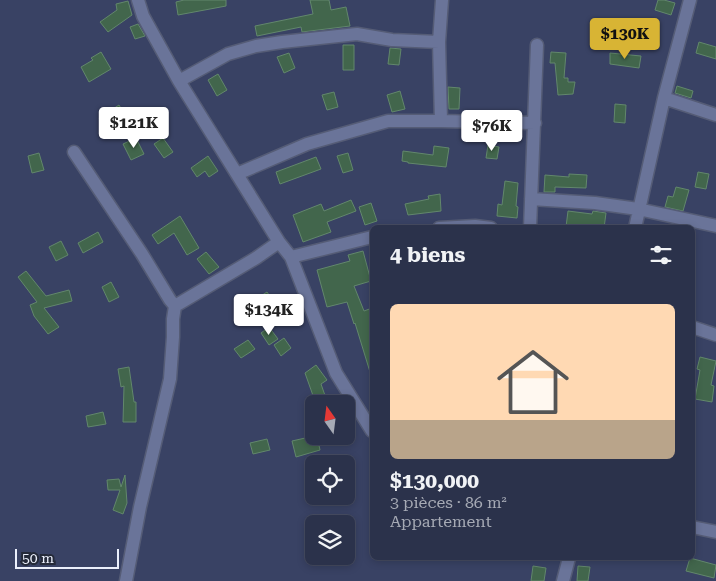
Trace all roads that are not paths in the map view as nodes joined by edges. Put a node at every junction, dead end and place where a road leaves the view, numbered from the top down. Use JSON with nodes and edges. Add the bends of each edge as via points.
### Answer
{"nodes":[{"id":1,"x":138,"y":0,"type":"edge"},
{"id":2,"x":442,"y":0,"type":"edge"},
{"id":3,"x":690,"y":0,"type":"edge"},
{"id":4,"x":439,"y":42,"type":"junction"},
{"id":5,"x":537,"y":45,"type":"dead end"},
{"id":6,"x":179,"y":80,"type":"junction"},
{"id":7,"x":664,"y":98,"type":"junction"},
{"id":8,"x":716,"y":115,"type":"edge"},
{"id":9,"x":441,"y":121,"type":"junction"},
{"id":10,"x":534,"y":123,"type":"junction"},
{"id":11,"x":74,"y":152,"type":"dead end"},
{"id":12,"x":237,"y":174,"type":"junction"},
{"id":13,"x":531,"y":199,"type":"junction"},
{"id":14,"x":638,"y":209,"type":"junction"},
{"id":15,"x":530,"y":225,"type":"edge"},
{"id":16,"x":635,"y":225,"type":"edge"},
{"id":17,"x":716,"y":226,"type":"edge"},
{"id":18,"x":370,"y":237,"type":"edge"},
{"id":19,"x":279,"y":242,"type":"junction"},
{"id":20,"x":291,"y":257,"type":"junction"},
{"id":21,"x":175,"y":306,"type":"junction"},
{"id":22,"x":695,"y":328,"type":"edge"},
{"id":23,"x":716,"y":335,"type":"edge"},
{"id":24,"x":370,"y":428,"type":"edge"},
{"id":25,"x":695,"y":528,"type":"edge"},
{"id":26,"x":716,"y":532,"type":"edge"},
{"id":27,"x":568,"y":560,"type":"edge"},
{"id":28,"x":126,"y":581,"type":"edge"},
{"id":29,"x":563,"y":581,"type":"edge"}],
"edges":[{"from":1,"to":6,"type":"street","via":[[143,16]]},
{"from":2,"to":4,"type":"street"},
{"from":3,"to":7,"type":"street"},
{"from":4,"to":6,"type":"street","via":[[392,40],[357,34],[282,42],[228,54]]},
{"from":4,"to":9,"type":"street"},
{"from":5,"to":10,"type":"street"},
{"from":6,"to":12,"type":"street"},
{"from":7,"to":8,"type":"street"},
{"from":7,"to":14,"type":"street"},
{"from":9,"to":10,"type":"street"},
{"from":9,"to":12,"type":"street","via":[[388,121],[307,144]]},
{"from":10,"to":13,"type":"street"},
{"from":11,"to":21,"type":"street"},
{"from":12,"to":19,"type":"street"},
{"from":13,"to":14,"type":"street"},
{"from":13,"to":15,"type":"street"},
{"from":14,"to":16,"type":"street"},
{"from":14,"to":17,"type":"street"},
{"from":18,"to":20,"type":"street"},
{"from":19,"to":20,"type":"street"},
{"from":19,"to":21,"type":"street"},
{"from":20,"to":24,"type":"street","via":[[336,373]]},
{"from":21,"to":28,"type":"street","via":[[170,379]]},
{"from":22,"to":23,"type":"street"},
{"from":25,"to":26,"type":"street"},
{"from":27,"to":29,"type":"street"}]}
